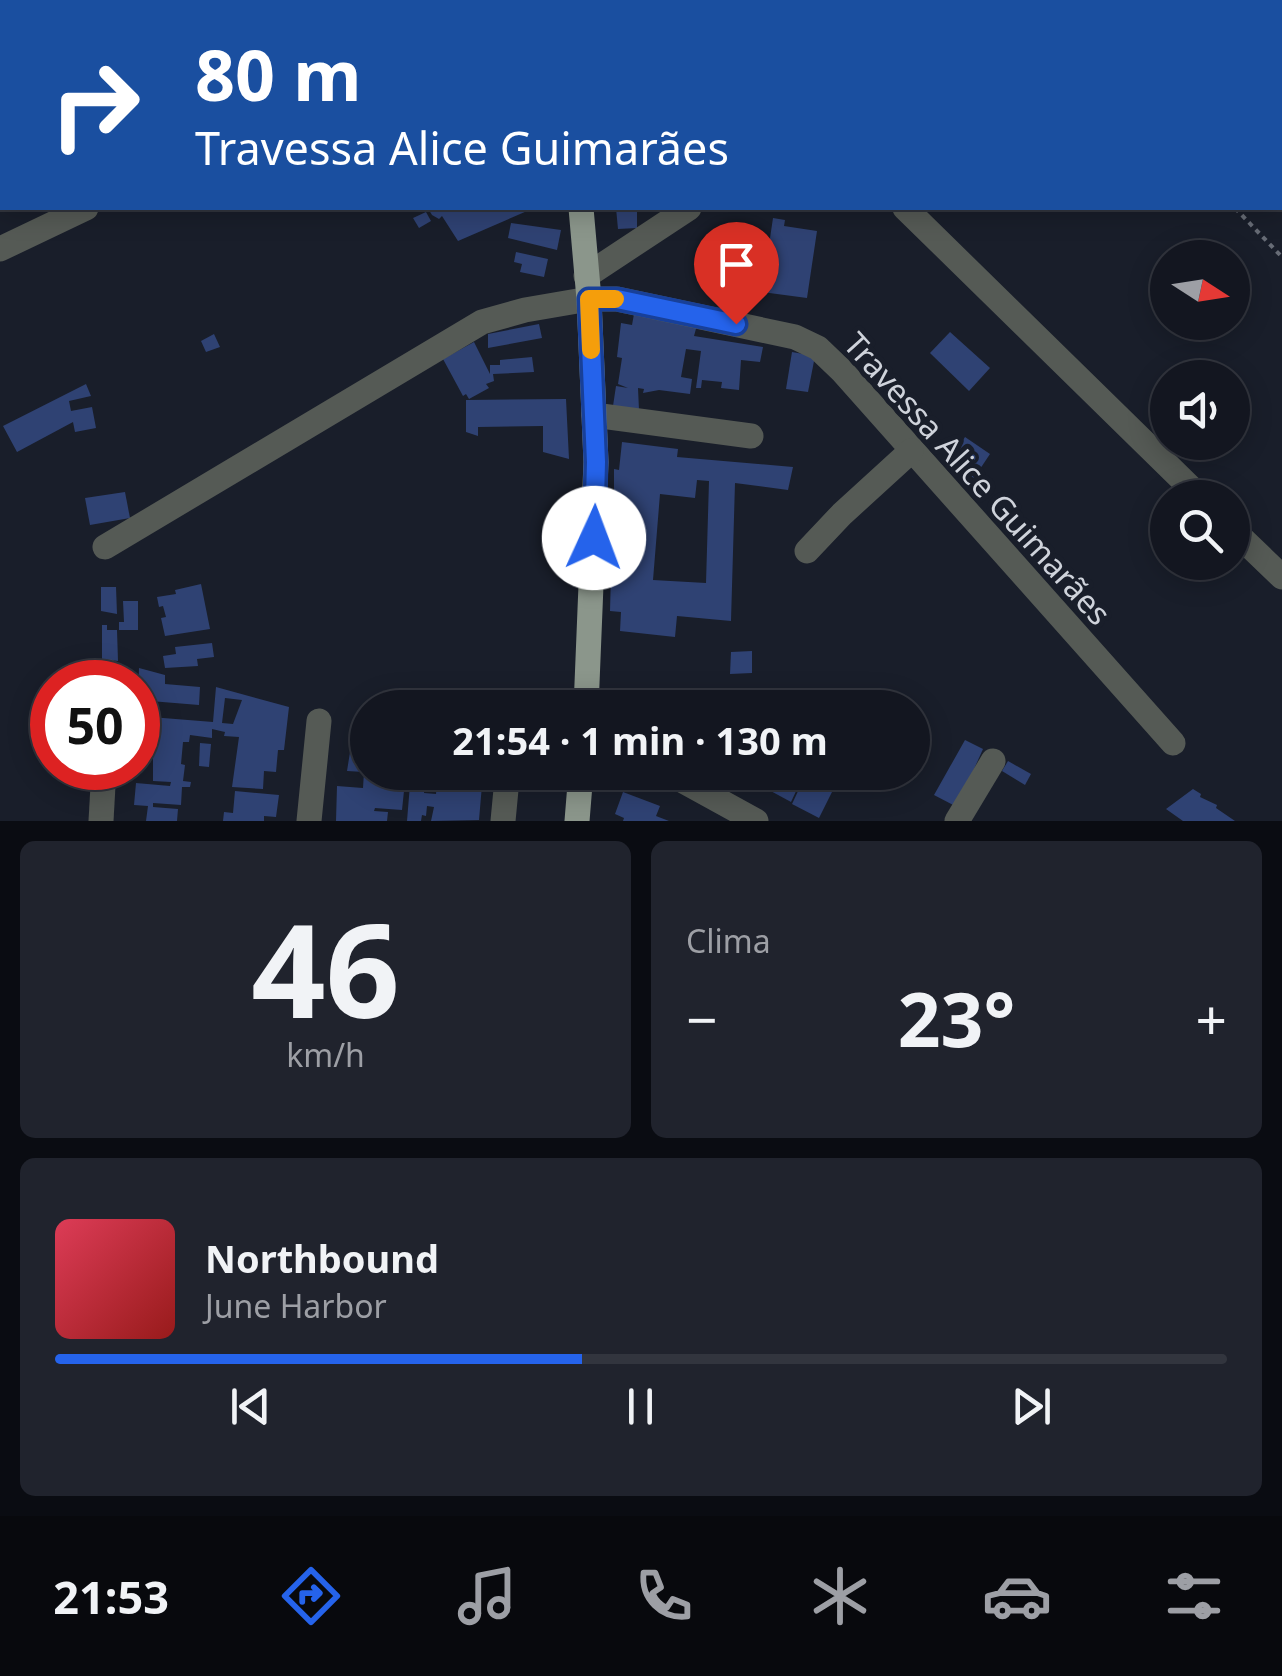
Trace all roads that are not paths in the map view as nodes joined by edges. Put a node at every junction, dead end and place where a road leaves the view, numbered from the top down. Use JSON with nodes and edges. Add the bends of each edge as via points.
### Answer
{"nodes":[{"id":1,"x":82,"y":210,"type":"edge"},
{"id":2,"x":581,"y":210,"type":"edge"},
{"id":3,"x":686,"y":210,"type":"edge"},
{"id":4,"x":908,"y":210,"type":"edge"},
{"id":5,"x":0,"y":249,"type":"edge"},
{"id":6,"x":588,"y":288,"type":"junction"},
{"id":7,"x":594,"y":414,"type":"junction"},
{"id":8,"x":751,"y":436,"type":"dead end"},
{"id":9,"x":911,"y":451,"type":"junction"},
{"id":10,"x":1182,"y":480,"type":"edge"},
{"id":11,"x":106,"y":547,"type":"dead end"},
{"id":12,"x":1250,"y":547,"type":"edge"},
{"id":13,"x":807,"y":551,"type":"dead end"},
{"id":14,"x":1282,"y":578,"type":"edge"},
{"id":15,"x":587,"y":690,"type":"edge"},
{"id":16,"x":319,"y":721,"type":"dead end"},
{"id":17,"x":1173,"y":743,"type":"dead end"},
{"id":18,"x":992,"y":760,"type":"dead end"},
{"id":19,"x":103,"y":790,"type":"edge"},
{"id":20,"x":507,"y":790,"type":"edge"},
{"id":21,"x":580,"y":790,"type":"edge"},
{"id":22,"x":699,"y":790,"type":"edge"},
{"id":23,"x":102,"y":821,"type":"edge"},
{"id":24,"x":309,"y":821,"type":"edge"},
{"id":25,"x":504,"y":821,"type":"edge"},
{"id":26,"x":577,"y":821,"type":"edge"},
{"id":27,"x":756,"y":821,"type":"edge"},
{"id":28,"x":957,"y":821,"type":"edge"}],
"edges":[{"from":1,"to":5,"type":"street"},
{"from":2,"to":6,"type":"main road"},
{"from":3,"to":6,"type":"street"},
{"from":4,"to":10,"type":"street"},
{"from":6,"to":7,"type":"main road"},
{"from":6,"to":9,"type":"street","name":"Travessa Alice Guimarães","via":[[818,348]]},
{"from":6,"to":11,"type":"street","name":"Travessa Alice Guimarães","via":[[482,322]]},
{"from":7,"to":8,"type":"street"},
{"from":7,"to":15,"type":"main road"},
{"from":9,"to":13,"type":"street"},
{"from":9,"to":17,"type":"street","name":"Travessa Alice Guimarães"},
{"from":12,"to":14,"type":"street"},
{"from":16,"to":24,"type":"street"},
{"from":18,"to":28,"type":"street"},
{"from":19,"to":23,"type":"street"},
{"from":20,"to":25,"type":"street"},
{"from":21,"to":26,"type":"main road"},
{"from":22,"to":27,"type":"street"}]}
